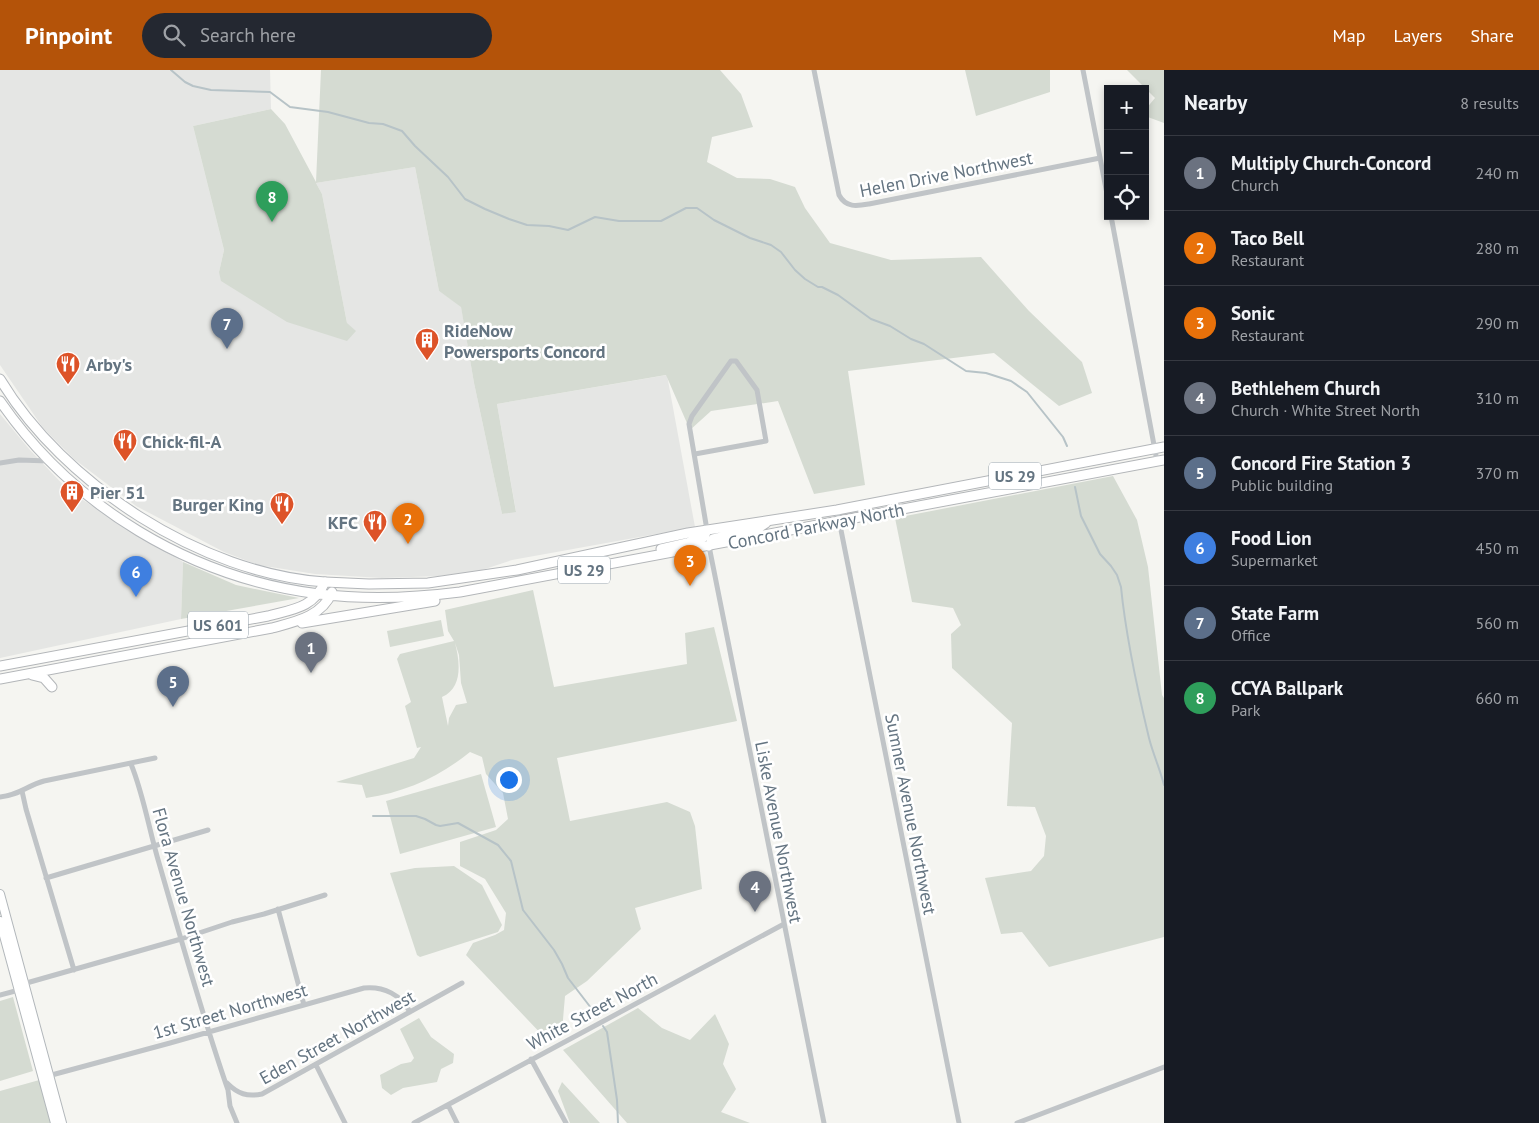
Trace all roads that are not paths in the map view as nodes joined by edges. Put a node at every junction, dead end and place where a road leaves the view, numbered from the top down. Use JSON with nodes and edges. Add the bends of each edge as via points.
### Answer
{"nodes":[{"id":1,"x":814,"y":70,"type":"edge"},
{"id":2,"x":1083,"y":70,"type":"edge"},
{"id":3,"x":1100,"y":158,"type":"junction"},
{"id":4,"x":1104,"y":178,"type":"edge"},
{"id":5,"x":1112,"y":220,"type":"edge"},
{"id":6,"x":0,"y":379,"type":"edge"},
{"id":7,"x":0,"y":401,"type":"edge"},
{"id":8,"x":1160,"y":447,"type":"edge"},
{"id":9,"x":38,"y":449,"type":"junction"},
{"id":10,"x":695,"y":454,"type":"junction"},
{"id":11,"x":29,"y":460,"type":"junction"},
{"id":12,"x":49,"y":460,"type":"junction"},
{"id":13,"x":1161,"y":460,"type":"edge"},
{"id":14,"x":0,"y":464,"type":"edge"},
{"id":15,"x":837,"y":510,"type":"junction"},
{"id":16,"x":840,"y":521,"type":"junction"},
{"id":17,"x":769,"y":522,"type":"junction"},
{"id":18,"x":707,"y":530,"type":"junction"},
{"id":19,"x":708,"y":546,"type":"junction"},
{"id":20,"x":550,"y":563,"type":"junction"},
{"id":21,"x":613,"y":564,"type":"junction"},
{"id":22,"x":553,"y":576,"type":"junction"},
{"id":23,"x":325,"y":582,"type":"junction"},
{"id":24,"x":335,"y":583,"type":"junction"},
{"id":25,"x":460,"y":592,"type":"junction"},
{"id":26,"x":319,"y":594,"type":"junction"},
{"id":27,"x":331,"y":596,"type":"junction"},
{"id":28,"x":272,"y":628,"type":"junction"},
{"id":29,"x":176,"y":634,"type":"junction"},
{"id":30,"x":178,"y":646,"type":"junction"},
{"id":31,"x":0,"y":666,"type":"edge"},
{"id":32,"x":65,"y":667,"type":"junction"},
{"id":33,"x":22,"y":675,"type":"junction"},
{"id":34,"x":0,"y":679,"type":"edge"},
{"id":35,"x":156,"y":758,"type":"dead end"},
{"id":36,"x":131,"y":764,"type":"junction"},
{"id":37,"x":22,"y":791,"type":"junction"},
{"id":38,"x":0,"y":797,"type":"edge"},
{"id":39,"x":208,"y":830,"type":"dead end"},
{"id":40,"x":154,"y":846,"type":"junction"},
{"id":41,"x":46,"y":878,"type":"junction"},
{"id":42,"x":0,"y":894,"type":"edge"},
{"id":43,"x":325,"y":895,"type":"dead end"},
{"id":44,"x":0,"y":907,"type":"edge"},
{"id":45,"x":278,"y":909,"type":"junction"},
{"id":46,"x":3,"y":921,"type":"edge"},
{"id":47,"x":784,"y":924,"type":"junction"},
{"id":48,"x":181,"y":940,"type":"junction"},
{"id":49,"x":74,"y":970,"type":"junction"},
{"id":50,"x":462,"y":983,"type":"dead end"},
{"id":51,"x":20,"y":986,"type":"junction"},
{"id":52,"x":0,"y":995,"type":"edge"},
{"id":53,"x":304,"y":1004,"type":"junction"},
{"id":54,"x":410,"y":1012,"type":"junction"},
{"id":55,"x":208,"y":1032,"type":"junction"},
{"id":56,"x":531,"y":1059,"type":"junction"},
{"id":57,"x":316,"y":1065,"type":"junction"},
{"id":58,"x":1164,"y":1067,"type":"edge"},
{"id":59,"x":48,"y":1076,"type":"junction"},
{"id":60,"x":225,"y":1081,"type":"junction"},
{"id":61,"x":234,"y":1089,"type":"junction"},
{"id":62,"x":229,"y":1095,"type":"junction"},
{"id":63,"x":448,"y":1105,"type":"junction"},
{"id":64,"x":55,"y":1123,"type":"edge"},
{"id":65,"x":62,"y":1123,"type":"edge"},
{"id":66,"x":236,"y":1123,"type":"edge"},
{"id":67,"x":345,"y":1123,"type":"edge"},
{"id":68,"x":414,"y":1123,"type":"edge"},
{"id":69,"x":457,"y":1123,"type":"edge"},
{"id":70,"x":566,"y":1123,"type":"edge"},
{"id":71,"x":824,"y":1123,"type":"edge"},
{"id":72,"x":960,"y":1123,"type":"edge"},
{"id":73,"x":1017,"y":1123,"type":"edge"}],
"edges":[{"from":1,"to":3,"type":"street","name":"Helen Drive Northwest","via":[[839,195],[848,204],[869,204]]},
{"from":2,"to":3,"type":"street"},
{"from":3,"to":4,"type":"street"},
{"from":5,"to":8,"type":"street"},
{"from":6,"to":23,"type":"main road","number":"US 29","via":[[65,459],[136,516],[218,556],[264,571]]},
{"from":7,"to":9,"type":"main road","number":"US 29"},
{"from":8,"to":13,"type":"street"},
{"from":8,"to":15,"type":"main road","name":"Concord Parkway North","number":"US 29"},
{"from":9,"to":11,"type":"street"},
{"from":9,"to":12,"type":"main road","number":"US 29"},
{"from":10,"to":10,"type":"street","via":[[766,441],[757,390],[736,361],[730,361],[692,416],[689,424]]},
{"from":10,"to":18,"type":"street"},
{"from":11,"to":12,"type":"street"},
{"from":11,"to":14,"type":"street"},
{"from":12,"to":26,"type":"main road","number":"US 29","via":[[122,522],[191,559],[261,583]]},
{"from":13,"to":16,"type":"main road","name":"Concord Parkway North","number":"US 29"},
{"from":15,"to":16,"type":"street","name":"Sumner Avenue Northwest"},
{"from":15,"to":17,"type":"main road","name":"Concord Parkway North","number":"US 29"},
{"from":16,"to":19,"type":"main road","name":"Concord Parkway North","number":"US 29"},
{"from":16,"to":72,"type":"street","name":"Sumner Avenue Northwest"},
{"from":17,"to":18,"type":"main road","name":"Concord Parkway North","number":"US 29"},
{"from":17,"to":19,"type":"main road","via":[[757,529],[713,539]]},
{"from":18,"to":20,"type":"main road","name":"Concord Parkway North","number":"US 29"},
{"from":18,"to":21,"type":"main road","via":[[704,537],[694,541]]},
{"from":19,"to":21,"type":"main road","name":"Concord Parkway North","number":"US 29"},
{"from":19,"to":47,"type":"street","name":"Liske Avenue Northwest"},
{"from":20,"to":22,"type":"main road"},
{"from":20,"to":24,"type":"main road","name":"Concord Parkway North","number":"US 29","via":[[428,583]]},
{"from":21,"to":22,"type":"main road","name":"Concord Parkway North","number":"US 29"},
{"from":22,"to":25,"type":"main road","name":"Concord Parkway North","number":"US 29"},
{"from":23,"to":24,"type":"main road","name":"Concord Parkway North","number":"US 29"},
{"from":23,"to":26,"type":"main road"},
{"from":24,"to":27,"type":"main road"},
{"from":25,"to":27,"type":"main road","name":"Concord Parkway North","number":"US 29","via":[[392,598]]},
{"from":25,"to":28,"type":"main road","number":"US 601","via":[[439,600]]},
{"from":26,"to":27,"type":"main road","name":"Concord Parkway North","number":"US 29"},
{"from":26,"to":29,"type":"main road","number":"US 601","via":[[287,611]]},
{"from":27,"to":28,"type":"main road","via":[[325,605],[304,619]]},
{"from":28,"to":30,"type":"main road","number":"US 601"},
{"from":29,"to":30,"type":"main road"},
{"from":29,"to":31,"type":"main road","number":"US 601"},
{"from":30,"to":32,"type":"main road","number":"US 601"},
{"from":32,"to":33,"type":"main road","number":"US 601"},
{"from":32,"to":33,"type":"main road","via":[[55,674],[52,687],[49,681],[38,675]]},
{"from":33,"to":34,"type":"main road","number":"US 601"},
{"from":35,"to":36,"type":"street"},
{"from":36,"to":37,"type":"street","via":[[44,781]]},
{"from":36,"to":40,"type":"street","name":"Flora Avenue Northwest"},
{"from":37,"to":38,"type":"street"},
{"from":37,"to":41,"type":"street"},
{"from":39,"to":40,"type":"street"},
{"from":40,"to":41,"type":"street"},
{"from":40,"to":48,"type":"street","name":"Flora Avenue Northwest"},
{"from":41,"to":49,"type":"street"},
{"from":42,"to":46,"type":"main road"},
{"from":43,"to":45,"type":"street"},
{"from":44,"to":46,"type":"street"},
{"from":45,"to":48,"type":"street"},
{"from":45,"to":53,"type":"street"},
{"from":46,"to":51,"type":"main road"},
{"from":47,"to":56,"type":"street","name":"White Street North"},
{"from":47,"to":71,"type":"street","name":"Liske Avenue Northwest"},
{"from":48,"to":49,"type":"street"},
{"from":48,"to":55,"type":"street","name":"Flora Avenue Northwest"},
{"from":49,"to":51,"type":"street"},
{"from":50,"to":54,"type":"street","name":"Eden Street Northwest"},
{"from":51,"to":52,"type":"street"},
{"from":51,"to":59,"type":"main road"},
{"from":51,"to":64,"type":"main road"},
{"from":53,"to":54,"type":"street","name":"1st Street Northwest","via":[[373,987],[399,998]]},
{"from":53,"to":55,"type":"street","name":"1st Street Northwest"},
{"from":54,"to":57,"type":"street","name":"Eden Street Northwest"},
{"from":55,"to":59,"type":"street","name":"1st Street Northwest"},
{"from":55,"to":60,"type":"street","name":"Flora Avenue Northwest"},
{"from":56,"to":63,"type":"street","name":"White Street North"},
{"from":56,"to":70,"type":"street"},
{"from":57,"to":61,"type":"street","name":"Eden Street Northwest","via":[[262,1094],[244,1095]]},
{"from":57,"to":67,"type":"street"},
{"from":58,"to":73,"type":"street"},
{"from":59,"to":65,"type":"main road"},
{"from":60,"to":61,"type":"street","name":"Eden Street Northwest"},
{"from":60,"to":62,"type":"street","name":"Flora Avenue Northwest"},
{"from":61,"to":62,"type":"street"},
{"from":62,"to":66,"type":"street","name":"Flora Avenue Northwest"},
{"from":63,"to":68,"type":"street","name":"White Street North"},
{"from":63,"to":69,"type":"street"}]}
